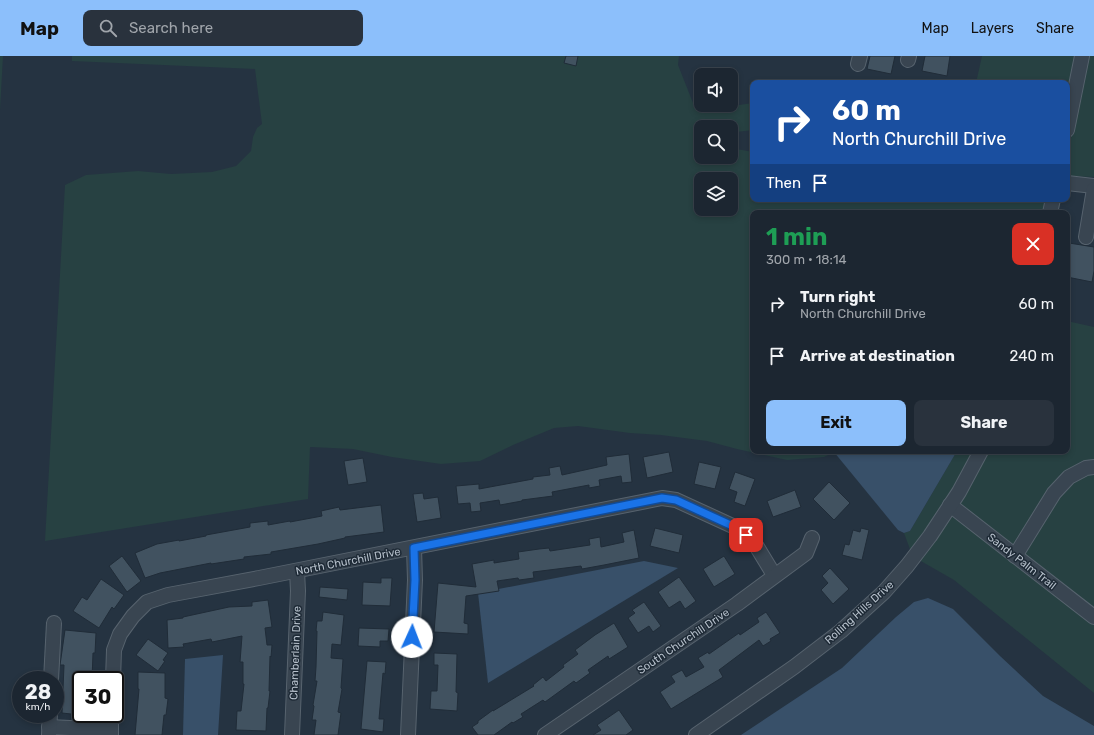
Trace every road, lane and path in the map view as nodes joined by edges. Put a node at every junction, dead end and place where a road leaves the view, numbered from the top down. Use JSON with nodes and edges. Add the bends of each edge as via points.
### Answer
{"nodes":[{"id":1,"x":1082,"y":56,"type":"edge"},
{"id":2,"x":1070,"y":115,"type":"edge"},
{"id":3,"x":1070,"y":184,"type":"edge"},
{"id":4,"x":1094,"y":188,"type":"edge"},
{"id":5,"x":1086,"y":237,"type":"dead end"},
{"id":6,"x":979,"y":454,"type":"edge"},
{"id":7,"x":1094,"y":467,"type":"edge"},
{"id":8,"x":950,"y":505,"type":"junction"},
{"id":9,"x":812,"y":538,"type":"dead end"},
{"id":10,"x":414,"y":548,"type":"junction"},
{"id":11,"x":1015,"y":556,"type":"junction"},
{"id":12,"x":297,"y":571,"type":"junction"},
{"id":13,"x":774,"y":575,"type":"junction"},
{"id":14,"x":1094,"y":617,"type":"edge"},
{"id":15,"x":54,"y":623,"type":"dead end"},
{"id":16,"x":51,"y":671,"type":"edge"},
{"id":17,"x":113,"y":671,"type":"edge"},
{"id":18,"x":49,"y":725,"type":"edge"},
{"id":19,"x":111,"y":732,"type":"edge"},
{"id":20,"x":292,"y":735,"type":"edge"},
{"id":21,"x":408,"y":735,"type":"edge"},
{"id":22,"x":545,"y":735,"type":"edge"},
{"id":23,"x":696,"y":735,"type":"edge"}],
"edges":[{"from":1,"to":2,"type":"street"},
{"from":3,"to":4,"type":"street"},
{"from":4,"to":5,"type":"street"},
{"from":6,"to":8,"type":"street","name":"Rolling Hills Drive"},
{"from":7,"to":11,"type":"street","via":[[1086,468],[1069,477],[1054,493]]},
{"from":8,"to":11,"type":"street","name":"Sandy Palm Trail"},
{"from":8,"to":23,"type":"street","name":"Rolling Hills Drive","via":[[907,566],[884,592],[841,631]]},
{"from":9,"to":13,"type":"street","name":"South Churchill Drive","via":[[806,553]]},
{"from":10,"to":12,"type":"street","name":"North Churchill Drive"},
{"from":10,"to":13,"type":"street","name":"North Churchill Drive","via":[[662,498],[676,500],[737,528],[757,547]]},
{"from":10,"to":21,"type":"street","via":[[415,580]]},
{"from":11,"to":14,"type":"street","name":"Sandy Palm Trail"},
{"from":12,"to":17,"type":"street","name":"North Churchill Drive","via":[[168,595],[147,602],[120,634],[114,650]]},
{"from":12,"to":20,"type":"street","name":"Chamberlain Drive"},
{"from":13,"to":22,"type":"street","name":"South Churchill Drive","via":[[737,604]]},
{"from":15,"to":16,"type":"street"},
{"from":18,"to":19,"type":"street"}]}
